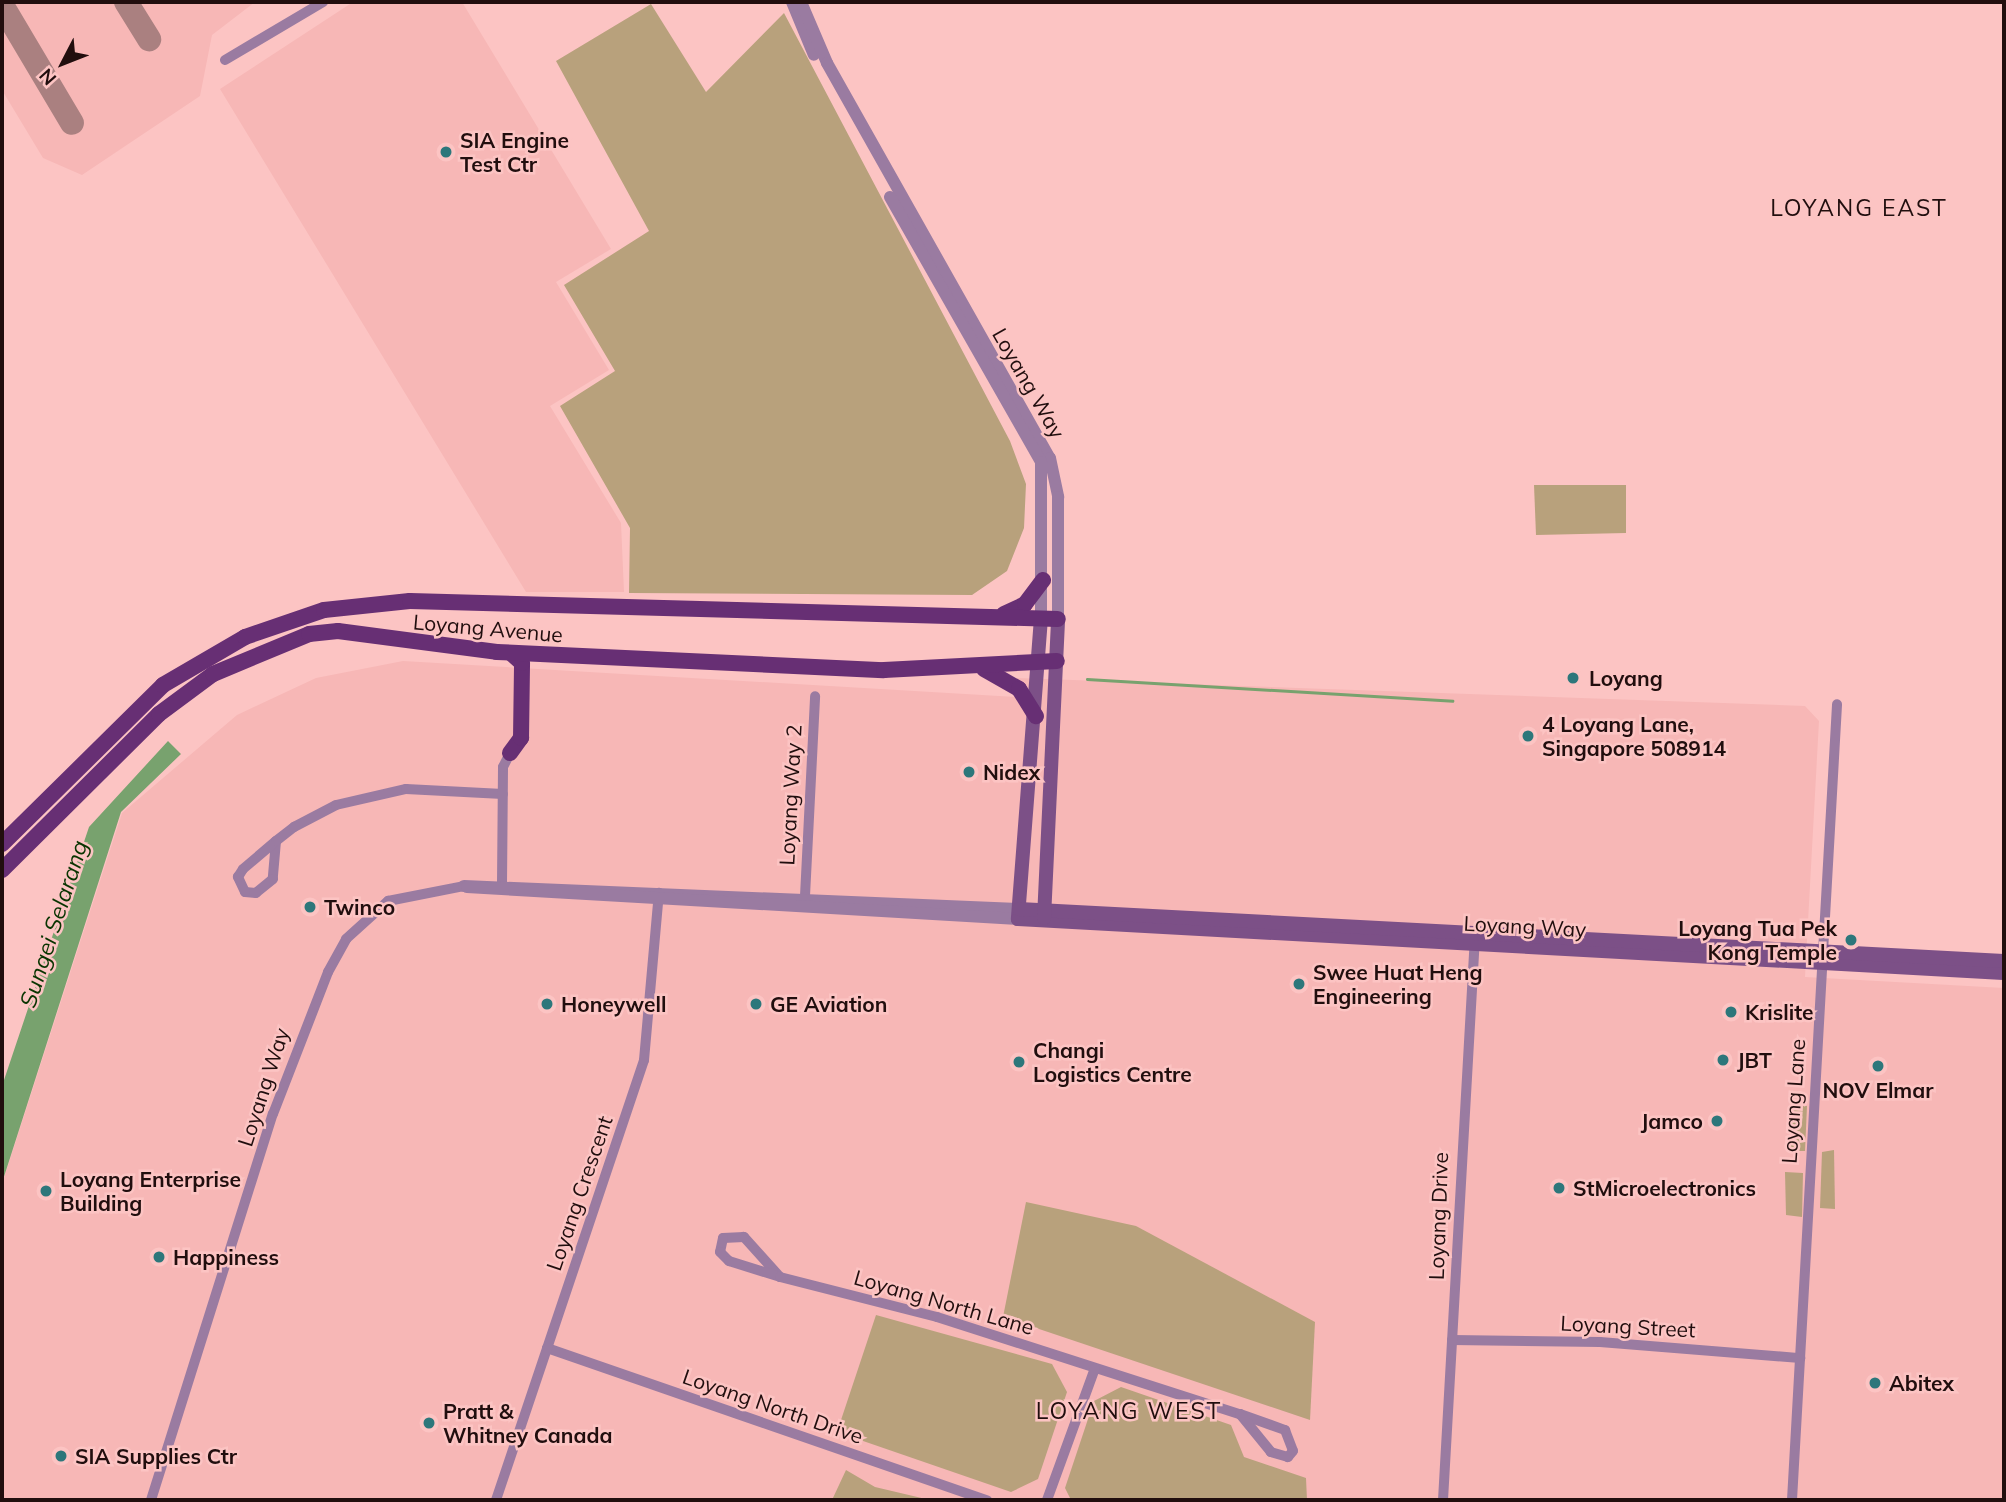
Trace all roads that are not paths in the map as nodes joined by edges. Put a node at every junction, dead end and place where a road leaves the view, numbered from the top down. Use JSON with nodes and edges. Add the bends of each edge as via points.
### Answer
{"nodes":[{"id":1,"x":323,"y":2,"type":"edge"},
{"id":2,"x":792,"y":2,"type":"edge"},
{"id":3,"x":802,"y":2,"type":"edge"},
{"id":4,"x":225,"y":60,"type":"dead end"},
{"id":5,"x":1043,"y":580,"type":"junction"},
{"id":6,"x":995,"y":617,"type":"junction"},
{"id":7,"x":1041,"y":618,"type":"junction"},
{"id":8,"x":1058,"y":619,"type":"junction"},
{"id":9,"x":511,"y":653,"type":"junction"},
{"id":10,"x":1057,"y":661,"type":"junction"},
{"id":11,"x":1038,"y":662,"type":"junction"},
{"id":12,"x":984,"y":668,"type":"junction"},
{"id":13,"x":815,"y":696,"type":"dead end"},
{"id":14,"x":1836,"y":704,"type":"dead end"},
{"id":15,"x":1036,"y":716,"type":"junction"},
{"id":16,"x":510,"y":753,"type":"joint"},
{"id":17,"x":503,"y":794,"type":"junction"},
{"id":18,"x":276,"y":841,"type":"junction"},
{"id":19,"x":2,"y":845,"type":"edge"},
{"id":20,"x":2,"y":870,"type":"edge"},
{"id":21,"x":502,"y":883,"type":"junction"},
{"id":22,"x":464,"y":886,"type":"junction"},
{"id":23,"x":488,"y":892,"type":"junction"},
{"id":24,"x":512,"y":893,"type":"junction"},
{"id":25,"x":659,"y":895,"type":"junction"},
{"id":26,"x":805,"y":897,"type":"junction"},
{"id":27,"x":812,"y":909,"type":"junction"},
{"id":28,"x":1018,"y":914,"type":"junction"},
{"id":29,"x":1044,"y":916,"type":"junction"},
{"id":30,"x":1475,"y":938,"type":"junction"},
{"id":31,"x":1820,"y":957,"type":"junction"},
{"id":32,"x":2004,"y":961,"type":"edge"},
{"id":33,"x":2004,"y":973,"type":"edge"},
{"id":34,"x":780,"y":1277,"type":"junction"},
{"id":35,"x":1452,"y":1340,"type":"junction"},
{"id":36,"x":547,"y":1348,"type":"junction"},
{"id":37,"x":1800,"y":1358,"type":"junction"},
{"id":38,"x":1095,"y":1368,"type":"junction"},
{"id":39,"x":1240,"y":1414,"type":"junction"},
{"id":40,"x":151,"y":1500,"type":"edge"},
{"id":41,"x":496,"y":1500,"type":"edge"},
{"id":42,"x":987,"y":1500,"type":"edge"},
{"id":43,"x":1047,"y":1500,"type":"edge"},
{"id":44,"x":1443,"y":1500,"type":"edge"},
{"id":45,"x":1792,"y":1500,"type":"edge"}],
"edges":[{"from":1,"to":4,"type":"street"},
{"from":2,"to":5,"type":"street","name":"Loyang Way","via":[[889,195],[1041,462]]},
{"from":3,"to":8,"type":"street","name":"Loyang Way","via":[[827,63],[1050,458],[1058,497]]},
{"from":5,"to":6,"type":"main road","via":[[1025,604]]},
{"from":5,"to":7,"type":"street","name":"Loyang Way"},
{"from":6,"to":7,"type":"main road","name":"Loyang Avenue"},
{"from":6,"to":19,"type":"main road","name":"Loyang Avenue","via":[[410,601],[324,610],[245,637],[163,685]]},
{"from":7,"to":8,"type":"main road","name":"Loyang Avenue"},
{"from":7,"to":11,"type":"main road","name":"Loyang Way"},
{"from":8,"to":10,"type":"main road","name":"Loyang Way"},
{"from":9,"to":12,"type":"main road","name":"Loyang Avenue"},
{"from":9,"to":16,"type":"main road","via":[[522,663],[521,738]]},
{"from":9,"to":20,"type":"main road","name":"Loyang Avenue","via":[[338,631],[270,645],[214,674],[159,714]]},
{"from":10,"to":11,"type":"main road","name":"Loyang Avenue"},
{"from":10,"to":29,"type":"main road","name":"Loyang Way"},
{"from":11,"to":12,"type":"main road","name":"Loyang Avenue"},
{"from":11,"to":15,"type":"main road","name":"Loyang Way"},
{"from":12,"to":15,"type":"main road","via":[[1019,689]]},
{"from":13,"to":26,"type":"street","name":"Loyang Way 2"},
{"from":14,"to":31,"type":"street","name":"Loyang Lane"},
{"from":15,"to":28,"type":"main road","name":"Loyang Way"},
{"from":16,"to":17,"type":"street"},
{"from":17,"to":18,"type":"street","via":[[435,789],[370,796],[324,810]]},
{"from":17,"to":21,"type":"street"},
{"from":18,"to":18,"type":"street","via":[[273,879],[256,893],[245,892],[240,873]]},
{"from":21,"to":22,"type":"street","name":"Loyang Way"},
{"from":21,"to":23,"type":"street"},
{"from":21,"to":24,"type":"street"},
{"from":21,"to":25,"type":"street","name":"Loyang Way"},
{"from":22,"to":23,"type":"street","name":"Loyang Way"},
{"from":22,"to":40,"type":"street","name":"Loyang Way","via":[[388,901],[346,939],[328,972],[274,1114]]},
{"from":23,"to":24,"type":"street","name":"Loyang Way"},
{"from":24,"to":25,"type":"street","name":"Loyang Way"},
{"from":25,"to":26,"type":"street","name":"Loyang Way"},
{"from":25,"to":27,"type":"street","name":"Loyang Way"},
{"from":25,"to":36,"type":"street","name":"Loyang Crescent","via":[[644,1060]]},
{"from":26,"to":27,"type":"street"},
{"from":26,"to":28,"type":"street","name":"Loyang Way"},
{"from":27,"to":28,"type":"street","name":"Loyang Way"},
{"from":28,"to":29,"type":"main road","name":"Loyang Way"},
{"from":29,"to":30,"type":"main road","name":"Loyang Way"},
{"from":30,"to":31,"type":"main road","name":"Loyang Way"},
{"from":30,"to":35,"type":"street","name":"Loyang Drive"},
{"from":31,"to":32,"type":"main road","name":"Loyang Way"},
{"from":31,"to":33,"type":"main road","name":"Loyang Way"},
{"from":31,"to":37,"type":"street","name":"Loyang Lane"},
{"from":34,"to":34,"type":"street","name":"Loyang North Lane","via":[[729,1261],[720,1252],[723,1238],[744,1237]]},
{"from":34,"to":38,"type":"street","name":"Loyang North Lane","via":[[937,1317]]},
{"from":35,"to":37,"type":"street","name":"Loyang Street","via":[[1600,1342]]},
{"from":35,"to":44,"type":"street","name":"Loyang Drive"},
{"from":36,"to":41,"type":"street","name":"Loyang Crescent"},
{"from":36,"to":42,"type":"street","name":"Loyang North Drive"},
{"from":37,"to":45,"type":"street","name":"Loyang Lane"},
{"from":38,"to":39,"type":"street","name":"Loyang North Lane"},
{"from":38,"to":43,"type":"street"},
{"from":39,"to":39,"type":"street","name":"Loyang North Lane","via":[[1285,1430],[1293,1451],[1288,1457],[1271,1452]]}]}
